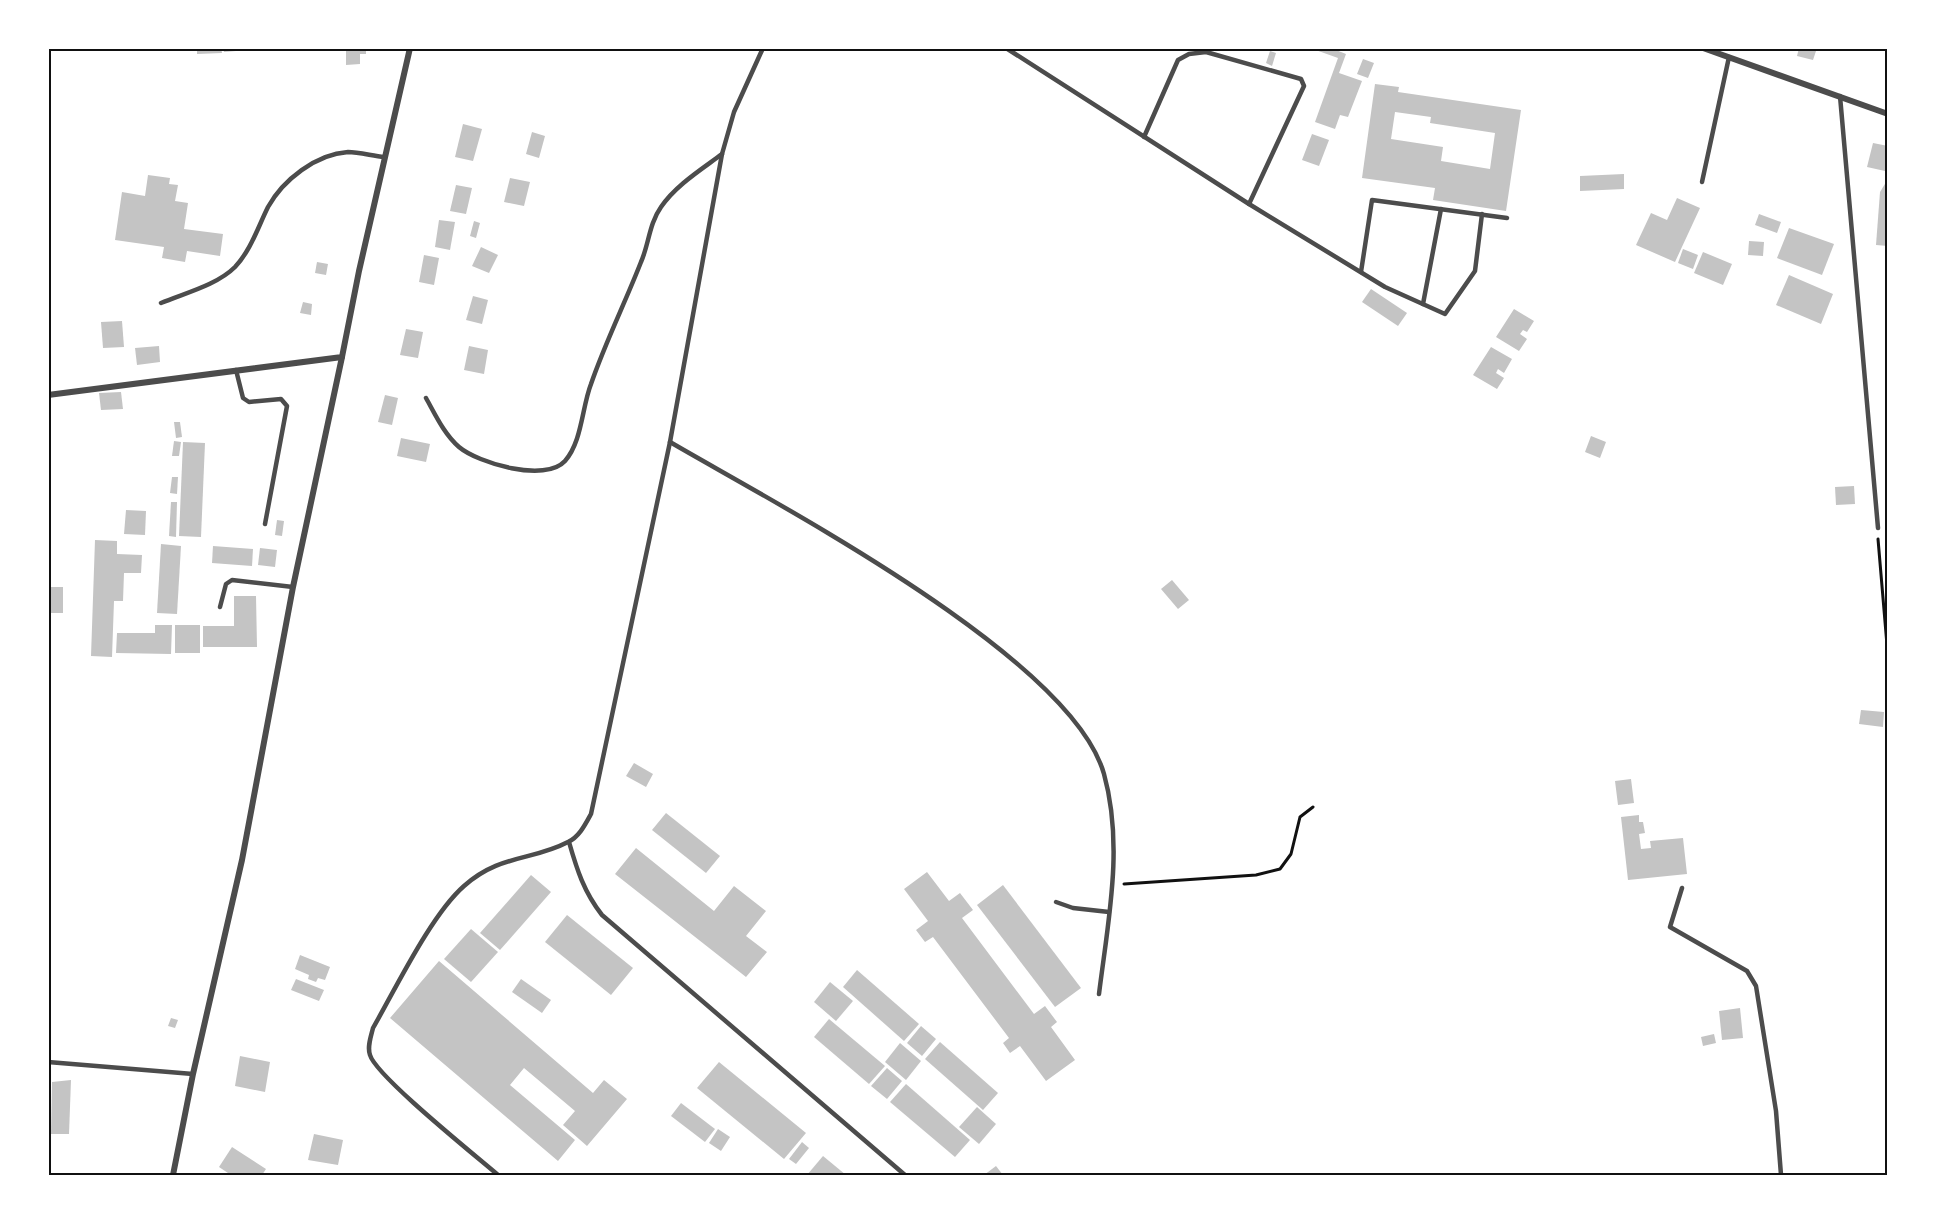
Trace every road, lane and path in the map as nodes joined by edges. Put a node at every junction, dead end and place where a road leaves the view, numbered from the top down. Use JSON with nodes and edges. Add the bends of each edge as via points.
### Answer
{"nodes":[{"id":1,"x":410,"y":48,"type":"edge"},
{"id":2,"x":763,"y":48,"type":"edge"},
{"id":3,"x":1006,"y":48,"type":"edge"},
{"id":4,"x":1703,"y":48,"type":"edge"},
{"id":5,"x":1729,"y":57,"type":"junction"},
{"id":6,"x":1840,"y":96,"type":"junction"},
{"id":7,"x":1888,"y":114,"type":"edge"},
{"id":8,"x":1144,"y":137,"type":"junction"},
{"id":9,"x":722,"y":154,"type":"junction"},
{"id":10,"x":384,"y":158,"type":"junction"},
{"id":11,"x":1702,"y":182,"type":"dead end"},
{"id":12,"x":1249,"y":204,"type":"junction"},
{"id":13,"x":1441,"y":209,"type":"junction"},
{"id":14,"x":1482,"y":214,"type":"junction"},
{"id":15,"x":1508,"y":218,"type":"dead end"},
{"id":16,"x":1361,"y":272,"type":"junction"},
{"id":17,"x":161,"y":303,"type":"dead end"},
{"id":18,"x":1424,"y":304,"type":"junction"},
{"id":19,"x":342,"y":357,"type":"junction"},
{"id":20,"x":237,"y":370,"type":"junction"},
{"id":21,"x":48,"y":395,"type":"edge"},
{"id":22,"x":426,"y":398,"type":"dead end"},
{"id":23,"x":670,"y":442,"type":"junction"},
{"id":24,"x":265,"y":524,"type":"dead end"},
{"id":25,"x":1878,"y":528,"type":"joint"},
{"id":26,"x":293,"y":587,"type":"junction"},
{"id":27,"x":220,"y":607,"type":"dead end"},
{"id":28,"x":1888,"y":657,"type":"edge"},
{"id":29,"x":1313,"y":807,"type":"dead end"},
{"id":30,"x":569,"y":842,"type":"junction"},
{"id":31,"x":1113,"y":882,"type":"junction"},
{"id":32,"x":1682,"y":888,"type":"dead end"},
{"id":33,"x":1056,"y":902,"type":"dead end"},
{"id":34,"x":1109,"y":912,"type":"junction"},
{"id":35,"x":1099,"y":994,"type":"dead end"},
{"id":36,"x":48,"y":1062,"type":"edge"},
{"id":37,"x":193,"y":1074,"type":"junction"},
{"id":38,"x":174,"y":1175,"type":"edge"},
{"id":39,"x":498,"y":1175,"type":"edge"},
{"id":40,"x":905,"y":1175,"type":"edge"},
{"id":41,"x":1781,"y":1175,"type":"edge"}],
"edges":[{"from":1,"to":10,"type":"street"},
{"from":2,"to":9,"type":"lane","via":[[734,112]]},
{"from":3,"to":8,"type":"lane"},
{"from":4,"to":5,"type":"street"},
{"from":5,"to":6,"type":"street"},
{"from":5,"to":11,"type":"lane"},
{"from":6,"to":7,"type":"street"},
{"from":6,"to":25,"type":"lane"},
{"from":8,"to":12,"type":"lane"},
{"from":8,"to":12,"type":"lane","via":[[1178,60],[1189,54],[1206,52],[1301,79],[1304,86]]},
{"from":9,"to":22,"type":"lane","via":[[670,195],[660,208],[564,462],[540,471],[502,466],[473,455],[449,437]]},
{"from":9,"to":23,"type":"lane"},
{"from":10,"to":17,"type":"lane","via":[[348,152],[314,164],[289,179],[278,190],[249,247],[233,269]]},
{"from":10,"to":19,"type":"street"},
{"from":12,"to":16,"type":"lane"},
{"from":13,"to":14,"type":"lane"},
{"from":13,"to":16,"type":"lane","via":[[1372,200]]},
{"from":13,"to":18,"type":"lane"},
{"from":14,"to":15,"type":"lane"},
{"from":14,"to":18,"type":"lane","via":[[1475,271],[1445,314]]},
{"from":16,"to":18,"type":"lane"},
{"from":19,"to":20,"type":"street"},
{"from":19,"to":26,"type":"street"},
{"from":20,"to":21,"type":"street"},
{"from":20,"to":24,"type":"lane","via":[[243,398],[249,402],[281,399],[287,406]]},
{"from":23,"to":30,"type":"lane","via":[[591,814],[584,829]]},
{"from":23,"to":31,"type":"lane","via":[[920,592],[1013,660],[1053,696],[1091,744],[1103,771],[1114,840]]},
{"from":25,"to":28,"type":"path"},
{"from":26,"to":27,"type":"lane","via":[[232,580],[226,584]]},
{"from":26,"to":37,"type":"street","via":[[242,860]]},
{"from":29,"to":31,"type":"path","via":[[1300,817],[1291,854],[1280,869],[1256,875],[1132,885]]},
{"from":30,"to":39,"type":"lane","via":[[501,862],[462,888],[414,957],[370,1040],[370,1055],[387,1078]]},
{"from":30,"to":40,"type":"lane","via":[[587,897],[602,915]]},
{"from":31,"to":34,"type":"lane"},
{"from":32,"to":41,"type":"lane","via":[[1670,927],[1747,971],[1756,986],[1776,1111]]},
{"from":33,"to":34,"type":"lane"},
{"from":34,"to":35,"type":"lane"},
{"from":36,"to":37,"type":"lane"},
{"from":37,"to":38,"type":"street"}]}
